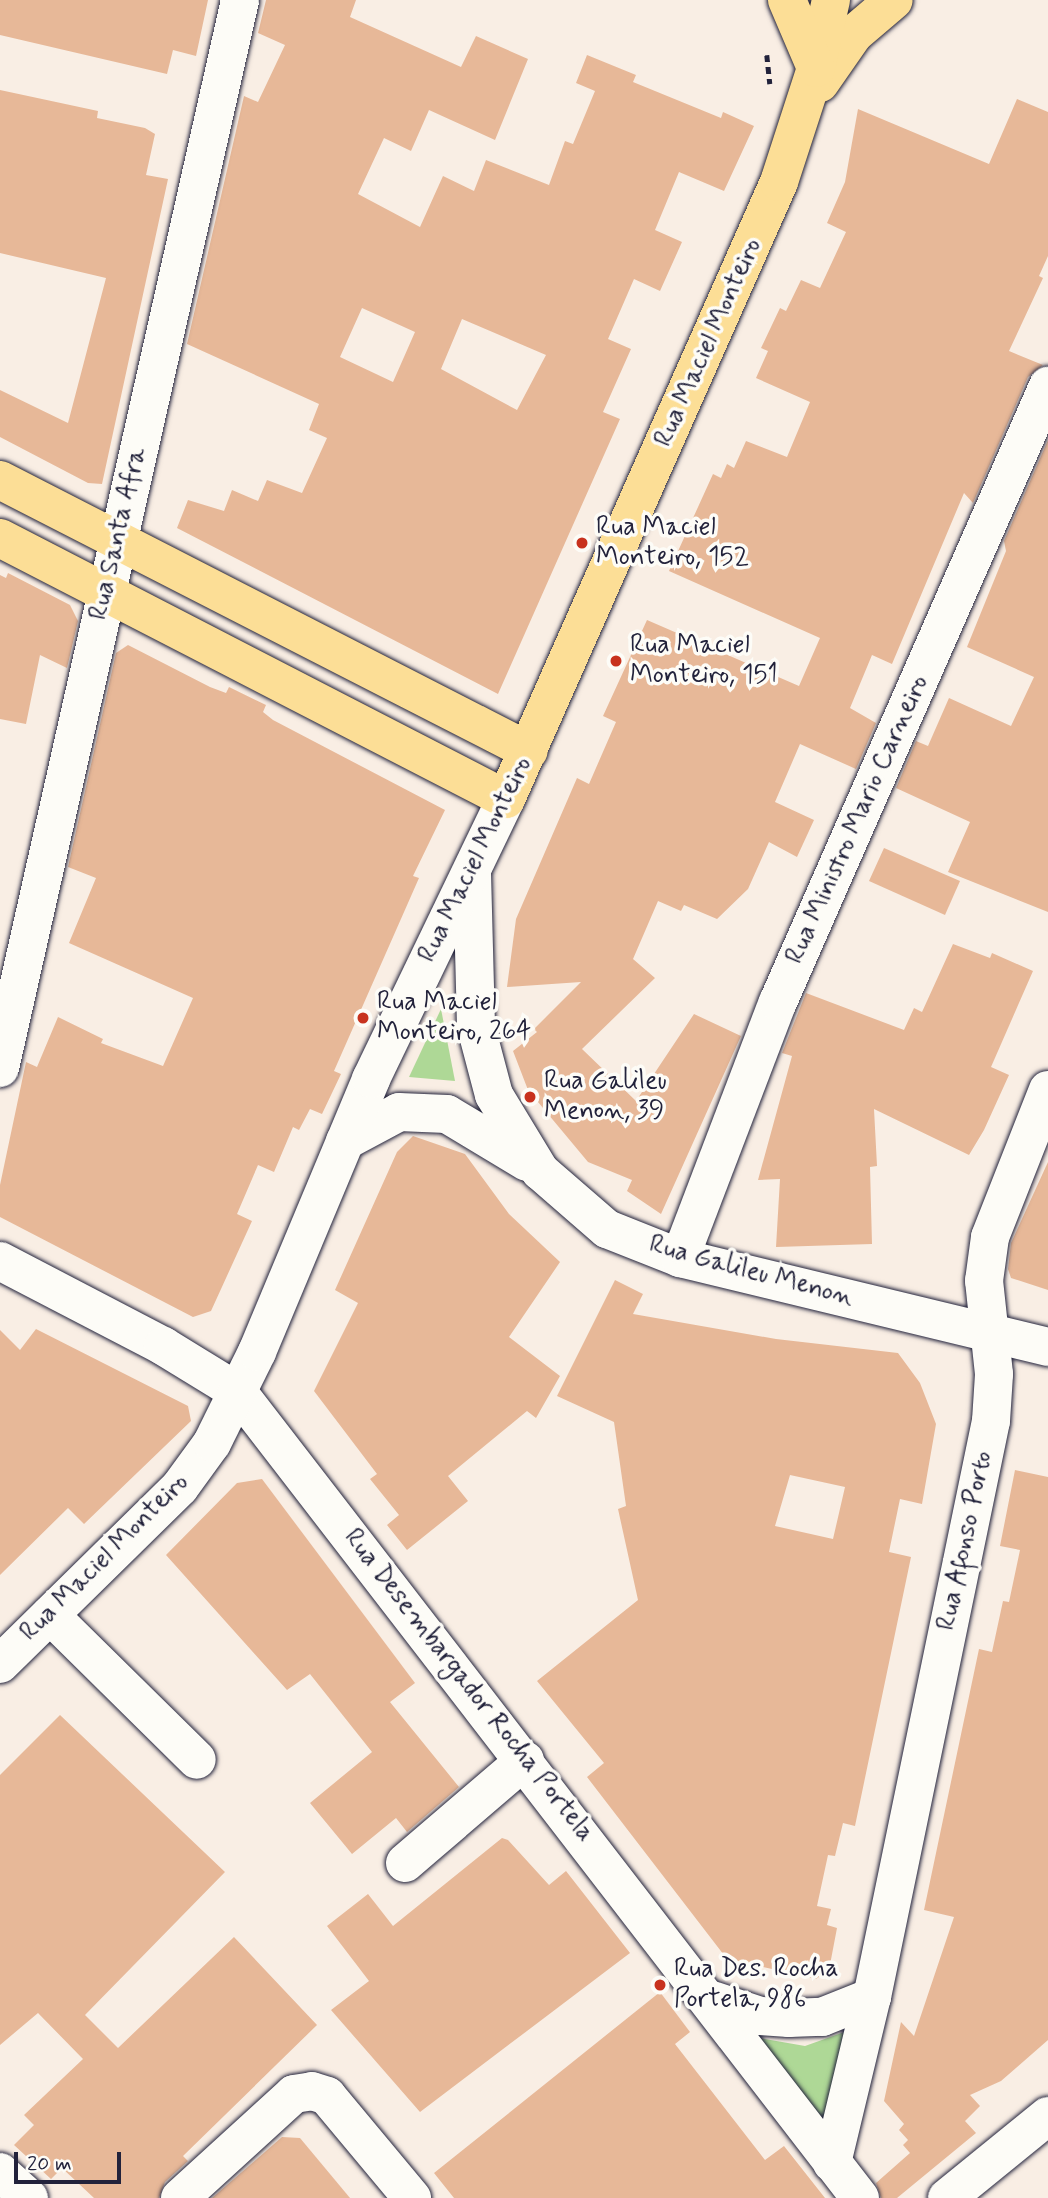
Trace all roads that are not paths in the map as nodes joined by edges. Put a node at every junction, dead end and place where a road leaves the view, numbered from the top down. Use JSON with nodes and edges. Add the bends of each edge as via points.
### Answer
{"nodes":[{"id":1,"x":240,"y":0,"type":"edge"},
{"id":2,"x":788,"y":0,"type":"edge"},
{"id":3,"x":831,"y":0,"type":"edge"},
{"id":4,"x":894,"y":0,"type":"edge"},
{"id":5,"x":816,"y":68,"type":"junction"},
{"id":6,"x":803,"y":108,"type":"junction"},
{"id":7,"x":1048,"y":386,"type":"edge"},
{"id":8,"x":0,"y":480,"type":"edge"},
{"id":9,"x":0,"y":538,"type":"edge"},
{"id":10,"x":117,"y":540,"type":"junction"},
{"id":11,"x":106,"y":592,"type":"junction"},
{"id":12,"x":529,"y":751,"type":"junction"},
{"id":13,"x":506,"y":799,"type":"junction"},
{"id":14,"x":472,"y":868,"type":"junction"},
{"id":15,"x":0,"y":1068,"type":"edge"},
{"id":16,"x":1048,"y":1090,"type":"edge"},
{"id":17,"x":345,"y":1141,"type":"junction"},
{"id":18,"x":540,"y":1171,"type":"junction"},
{"id":19,"x":680,"y":1258,"type":"junction"},
{"id":20,"x":0,"y":1261,"type":"edge"},
{"id":21,"x":989,"y":1331,"type":"junction"},
{"id":22,"x":1048,"y":1347,"type":"edge"},
{"id":23,"x":238,"y":1392,"type":"junction"},
{"id":24,"x":50,"y":1615,"type":"junction"},
{"id":25,"x":0,"y":1664,"type":"edge"},
{"id":26,"x":197,"y":1760,"type":"dead end"},
{"id":27,"x":526,"y":1760,"type":"junction"},
{"id":28,"x":405,"y":1863,"type":"dead end"},
{"id":29,"x":872,"y":1997,"type":"junction"},
{"id":30,"x":712,"y":2000,"type":"junction"},
{"id":31,"x":1048,"y":2116,"type":"edge"},
{"id":32,"x":832,"y":2163,"type":"junction"},
{"id":33,"x":0,"y":2172,"type":"edge"},
{"id":34,"x":29,"y":2198,"type":"edge"},
{"id":35,"x":180,"y":2198,"type":"edge"},
{"id":36,"x":412,"y":2198,"type":"edge"},
{"id":37,"x":860,"y":2198,"type":"edge"},
{"id":38,"x":947,"y":2198,"type":"edge"}],
"edges":[{"from":1,"to":10,"type":"street","name":"Rua Santa Afra"},
{"from":2,"to":5,"type":"main road"},
{"from":3,"to":5,"type":"main road","name":"Rua Maciel Monteiro"},
{"from":4,"to":6,"type":"main road","name":"Rua Maciel Monteiro","via":[[855,34]]},
{"from":5,"to":6,"type":"main road","name":"Rua Maciel Monteiro"},
{"from":6,"to":12,"type":"main road","name":"Rua Maciel Monteiro","via":[[779,182]]},
{"from":7,"to":19,"type":"street","name":"Rua Ministro Mario Carneiro","via":[[778,1002]]},
{"from":8,"to":10,"type":"main road"},
{"from":9,"to":11,"type":"main road"},
{"from":10,"to":11,"type":"street","name":"Rua Santa Afra"},
{"from":10,"to":12,"type":"main road"},
{"from":11,"to":13,"type":"main road"},
{"from":11,"to":15,"type":"street","name":"Rua Santa Afra"},
{"from":12,"to":13,"type":"main road","name":"Rua Maciel Monteiro"},
{"from":13,"to":14,"type":"street","name":"Rua Maciel Monteiro"},
{"from":14,"to":17,"type":"street","name":"Rua Maciel Monteiro"},
{"from":14,"to":18,"type":"street","name":"Rua Galileu Menon","via":[[475,1027],[482,1066],[504,1115]]},
{"from":16,"to":21,"type":"street","name":"Rua Afonso Porto","via":[[990,1237],[984,1281]]},
{"from":17,"to":18,"type":"street","via":[[399,1112],[447,1114]]},
{"from":17,"to":23,"type":"street","name":"Rua Maciel Monteiro"},
{"from":18,"to":19,"type":"street","name":"Rua Galileu Menon","via":[[607,1229]]},
{"from":19,"to":21,"type":"street","name":"Rua Galileu Menon"},
{"from":20,"to":23,"type":"street","name":"Rua Desembargador Rocha Portela","via":[[163,1346]]},
{"from":21,"to":22,"type":"street","name":"Rua Galileu Menon"},
{"from":21,"to":29,"type":"street","name":"Rua Afonso Porto","via":[[994,1374],[990,1421]]},
{"from":23,"to":24,"type":"street","name":"Rua Maciel Monteiro","via":[[212,1443],[180,1487]]},
{"from":23,"to":27,"type":"street","name":"Rua Desembargador Rocha Portela"},
{"from":24,"to":25,"type":"street","name":"Rua Maciel Monteiro"},
{"from":24,"to":26,"type":"street"},
{"from":27,"to":28,"type":"street"},
{"from":27,"to":30,"type":"street","name":"Rua Desembargador Rocha Portela"},
{"from":29,"to":30,"type":"street","via":[[822,2017],[789,2018],[760,2016]]},
{"from":29,"to":32,"type":"street","name":"Rua Afonso Porto"},
{"from":30,"to":32,"type":"street","name":"Rua Desembargador Rocha Portela"},
{"from":31,"to":38,"type":"street"},
{"from":32,"to":37,"type":"street","name":"Rua Desembargador Rocha Portela"},
{"from":33,"to":34,"type":"street"},
{"from":35,"to":36,"type":"street","via":[[294,2094],[312,2091],[327,2096]]}]}
